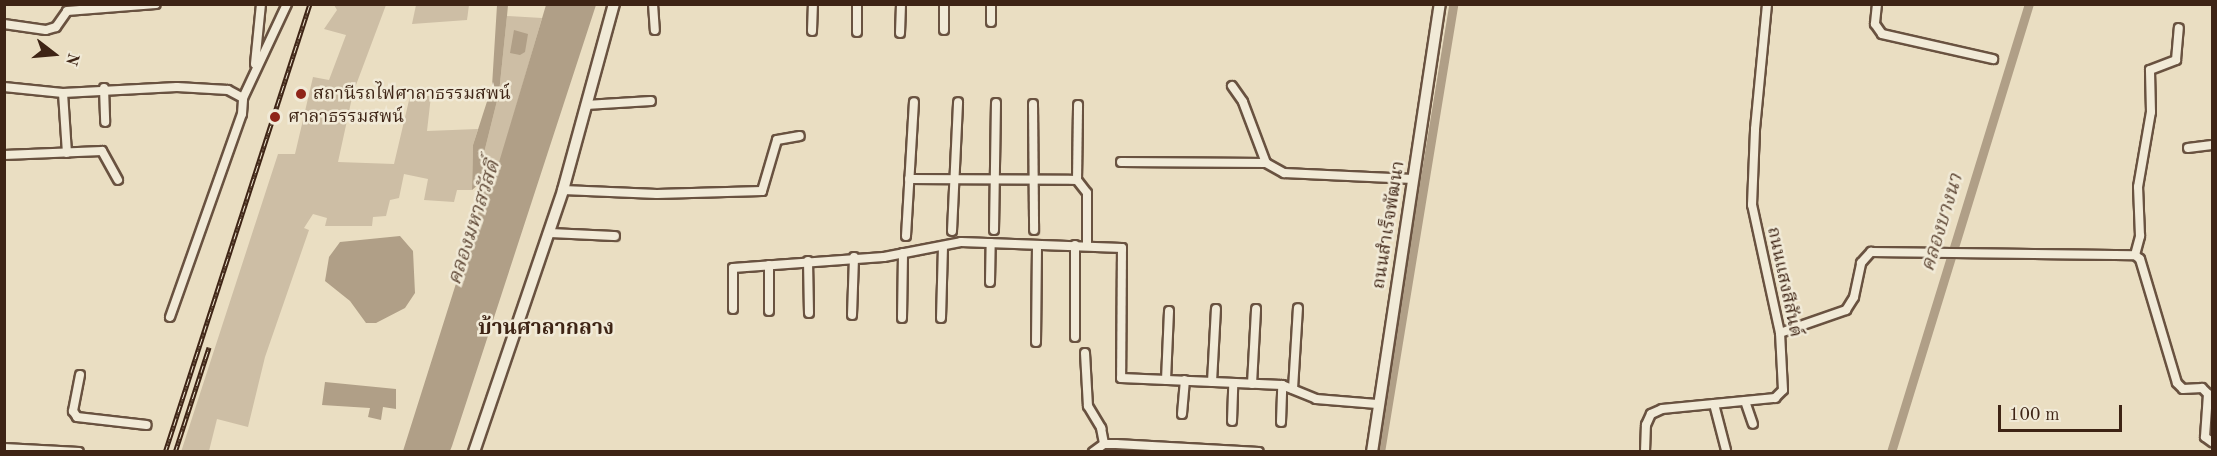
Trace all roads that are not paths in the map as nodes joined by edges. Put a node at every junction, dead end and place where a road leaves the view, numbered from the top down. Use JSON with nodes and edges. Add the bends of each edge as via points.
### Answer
{"nodes":[{"id":1,"x":156,"y":4,"type":"edge"},
{"id":2,"x":261,"y":4,"type":"edge"},
{"id":3,"x":287,"y":4,"type":"edge"},
{"id":4,"x":614,"y":4,"type":"edge"},
{"id":5,"x":653,"y":4,"type":"edge"},
{"id":6,"x":813,"y":4,"type":"edge"},
{"id":7,"x":857,"y":4,"type":"edge"},
{"id":8,"x":901,"y":4,"type":"edge"},
{"id":9,"x":944,"y":4,"type":"edge"},
{"id":10,"x":992,"y":4,"type":"edge"},
{"id":11,"x":1440,"y":4,"type":"edge"},
{"id":12,"x":1767,"y":4,"type":"edge"},
{"id":13,"x":1877,"y":4,"type":"edge"},
{"id":14,"x":991,"y":22,"type":"dead end"},
{"id":15,"x":4,"y":24,"type":"edge"},
{"id":16,"x":2179,"y":28,"type":"dead end"},
{"id":17,"x":655,"y":30,"type":"dead end"},
{"id":18,"x":944,"y":30,"type":"dead end"},
{"id":19,"x":812,"y":31,"type":"dead end"},
{"id":20,"x":857,"y":32,"type":"dead end"},
{"id":21,"x":900,"y":33,"type":"dead end"},
{"id":22,"x":1994,"y":59,"type":"dead end"},
{"id":23,"x":255,"y":71,"type":"junction"},
{"id":24,"x":1233,"y":86,"type":"dead end"},
{"id":25,"x":4,"y":87,"type":"edge"},
{"id":26,"x":104,"y":88,"type":"junction"},
{"id":27,"x":63,"y":93,"type":"junction"},
{"id":28,"x":243,"y":98,"type":"junction"},
{"id":29,"x":651,"y":101,"type":"dead end"},
{"id":30,"x":914,"y":102,"type":"dead end"},
{"id":31,"x":958,"y":102,"type":"dead end"},
{"id":32,"x":996,"y":103,"type":"dead end"},
{"id":33,"x":1033,"y":104,"type":"dead end"},
{"id":34,"x":586,"y":105,"type":"junction"},
{"id":35,"x":1078,"y":105,"type":"dead end"},
{"id":36,"x":105,"y":122,"type":"dead end"},
{"id":37,"x":800,"y":136,"type":"dead end"},
{"id":38,"x":2212,"y":145,"type":"edge"},
{"id":39,"x":2188,"y":148,"type":"dead end"},
{"id":40,"x":67,"y":153,"type":"junction"},
{"id":41,"x":4,"y":155,"type":"edge"},
{"id":42,"x":1121,"y":162,"type":"dead end"},
{"id":43,"x":1266,"y":163,"type":"junction"},
{"id":44,"x":909,"y":179,"type":"junction"},
{"id":45,"x":996,"y":179,"type":"junction"},
{"id":46,"x":1413,"y":179,"type":"junction"},
{"id":47,"x":118,"y":180,"type":"dead end"},
{"id":48,"x":956,"y":180,"type":"junction"},
{"id":49,"x":1035,"y":180,"type":"junction"},
{"id":50,"x":1077,"y":180,"type":"junction"},
{"id":51,"x":563,"y":190,"type":"junction"},
{"id":52,"x":994,"y":230,"type":"dead end"},
{"id":53,"x":1034,"y":230,"type":"dead end"},
{"id":54,"x":952,"y":231,"type":"dead end"},
{"id":55,"x":549,"y":233,"type":"junction"},
{"id":56,"x":615,"y":236,"type":"dead end"},
{"id":57,"x":906,"y":236,"type":"dead end"},
{"id":58,"x":991,"y":243,"type":"junction"},
{"id":59,"x":1037,"y":245,"type":"junction"},
{"id":60,"x":1076,"y":245,"type":"junction"},
{"id":61,"x":943,"y":246,"type":"junction"},
{"id":62,"x":1087,"y":246,"type":"junction"},
{"id":63,"x":903,"y":252,"type":"junction"},
{"id":64,"x":2135,"y":255,"type":"junction"},
{"id":65,"x":854,"y":257,"type":"junction"},
{"id":66,"x":808,"y":261,"type":"junction"},
{"id":67,"x":769,"y":265,"type":"junction"},
{"id":68,"x":990,"y":282,"type":"dead end"},
{"id":69,"x":1298,"y":308,"type":"dead end"},
{"id":70,"x":732,"y":309,"type":"dead end"},
{"id":71,"x":1216,"y":309,"type":"dead end"},
{"id":72,"x":1256,"y":309,"type":"dead end"},
{"id":73,"x":770,"y":311,"type":"dead end"},
{"id":74,"x":1169,"y":311,"type":"dead end"},
{"id":75,"x":808,"y":313,"type":"dead end"},
{"id":76,"x":852,"y":315,"type":"dead end"},
{"id":77,"x":170,"y":317,"type":"dead end"},
{"id":78,"x":902,"y":318,"type":"dead end"},
{"id":79,"x":941,"y":318,"type":"dead end"},
{"id":80,"x":1780,"y":333,"type":"junction"},
{"id":81,"x":1075,"y":337,"type":"dead end"},
{"id":82,"x":1036,"y":342,"type":"dead end"},
{"id":83,"x":1085,"y":353,"type":"dead end"},
{"id":84,"x":80,"y":375,"type":"dead end"},
{"id":85,"x":1166,"y":380,"type":"junction"},
{"id":86,"x":1185,"y":380,"type":"junction"},
{"id":87,"x":1212,"y":382,"type":"junction"},
{"id":88,"x":1233,"y":383,"type":"junction"},
{"id":89,"x":1252,"y":384,"type":"junction"},
{"id":90,"x":1282,"y":385,"type":"junction"},
{"id":91,"x":1293,"y":390,"type":"junction"},
{"id":92,"x":1745,"y":401,"type":"junction"},
{"id":93,"x":1377,"y":404,"type":"junction"},
{"id":94,"x":1714,"y":404,"type":"junction"},
{"id":95,"x":1182,"y":414,"type":"dead end"},
{"id":96,"x":1232,"y":421,"type":"dead end"},
{"id":97,"x":1281,"y":422,"type":"dead end"},
{"id":98,"x":1753,"y":424,"type":"dead end"},
{"id":99,"x":147,"y":425,"type":"dead end"},
{"id":100,"x":2212,"y":442,"type":"edge"},
{"id":101,"x":1104,"y":444,"type":"junction"},
{"id":102,"x":4,"y":448,"type":"edge"},
{"id":103,"x":1170,"y":449,"type":"edge"},
{"id":104,"x":1726,"y":450,"type":"dead end"},
{"id":105,"x":80,"y":452,"type":"edge"},
{"id":106,"x":474,"y":452,"type":"edge"},
{"id":107,"x":1093,"y":452,"type":"edge"},
{"id":108,"x":1259,"y":452,"type":"edge"},
{"id":109,"x":1372,"y":452,"type":"edge"},
{"id":110,"x":1645,"y":452,"type":"edge"}],
"edges":[{"from":1,"to":15,"type":"street","via":[[67,11],[56,27],[46,30]]},
{"from":2,"to":23,"type":"street"},
{"from":3,"to":23,"type":"street"},
{"from":4,"to":34,"type":"street"},
{"from":5,"to":17,"type":"street"},
{"from":6,"to":19,"type":"street"},
{"from":7,"to":20,"type":"street"},
{"from":8,"to":21,"type":"street"},
{"from":9,"to":18,"type":"street"},
{"from":10,"to":14,"type":"street"},
{"from":11,"to":46,"type":"street","name":"ถนนสำเร็จพัฒนา"},
{"from":12,"to":80,"type":"street","name":"ถนนแสงสีสันต์","via":[[1752,205]]},
{"from":13,"to":22,"type":"street","via":[[1875,24],[1882,34]]},
{"from":16,"to":64,"type":"street","via":[[2176,60],[2150,70],[2151,112],[2138,187],[2140,236]]},
{"from":23,"to":28,"type":"street"},
{"from":24,"to":43,"type":"street"},
{"from":25,"to":27,"type":"street"},
{"from":26,"to":27,"type":"street"},
{"from":26,"to":28,"type":"street","via":[[228,90]]},
{"from":26,"to":36,"type":"street"},
{"from":27,"to":40,"type":"street"},
{"from":28,"to":77,"type":"street","via":[[242,114]]},
{"from":29,"to":34,"type":"street"},
{"from":30,"to":44,"type":"street"},
{"from":31,"to":48,"type":"street"},
{"from":32,"to":45,"type":"street"},
{"from":33,"to":49,"type":"street"},
{"from":34,"to":51,"type":"street"},
{"from":35,"to":50,"type":"street"},
{"from":37,"to":51,"type":"street","via":[[777,140],[762,191],[657,194]]},
{"from":38,"to":39,"type":"street"},
{"from":40,"to":41,"type":"street"},
{"from":40,"to":47,"type":"street","via":[[102,151]]},
{"from":42,"to":43,"type":"street"},
{"from":43,"to":46,"type":"street","via":[[1284,173]]},
{"from":44,"to":48,"type":"street"},
{"from":44,"to":57,"type":"street"},
{"from":45,"to":48,"type":"street"},
{"from":45,"to":49,"type":"street"},
{"from":45,"to":52,"type":"street"},
{"from":46,"to":93,"type":"street","name":"ถนนสำเร็จพัฒนา"},
{"from":48,"to":54,"type":"street"},
{"from":49,"to":50,"type":"street"},
{"from":49,"to":53,"type":"street"},
{"from":50,"to":62,"type":"street","via":[[1087,192]]},
{"from":51,"to":55,"type":"street"},
{"from":55,"to":56,"type":"street"},
{"from":55,"to":106,"type":"street"},
{"from":58,"to":59,"type":"street"},
{"from":58,"to":61,"type":"street"},
{"from":58,"to":68,"type":"street"},
{"from":59,"to":60,"type":"street"},
{"from":59,"to":82,"type":"street"},
{"from":60,"to":62,"type":"street"},
{"from":60,"to":81,"type":"street"},
{"from":61,"to":63,"type":"street"},
{"from":61,"to":79,"type":"street"},
{"from":62,"to":85,"type":"street","via":[[1122,248],[1121,378]]},
{"from":63,"to":65,"type":"street","via":[[884,257]]},
{"from":63,"to":78,"type":"street"},
{"from":64,"to":80,"type":"street","via":[[1870,252],[1861,263],[1854,297],[1846,310]]},
{"from":64,"to":100,"type":"street","via":[[2140,259],[2177,383],[2183,389],[2202,388],[2208,394],[2205,437]]},
{"from":65,"to":66,"type":"street"},
{"from":65,"to":76,"type":"street"},
{"from":66,"to":67,"type":"street"},
{"from":66,"to":75,"type":"street"},
{"from":67,"to":70,"type":"street","via":[[733,268]]},
{"from":67,"to":73,"type":"street"},
{"from":69,"to":91,"type":"street"},
{"from":71,"to":87,"type":"street"},
{"from":72,"to":89,"type":"street"},
{"from":74,"to":85,"type":"street"},
{"from":80,"to":92,"type":"street","name":"ถนนแสงสีสันต์","via":[[1783,390],[1775,398]]},
{"from":83,"to":101,"type":"street","via":[[1088,406],[1101,428]]},
{"from":84,"to":99,"type":"street","via":[[73,411],[77,417]]},
{"from":85,"to":86,"type":"street"},
{"from":86,"to":87,"type":"street"},
{"from":86,"to":95,"type":"street"},
{"from":87,"to":88,"type":"street"},
{"from":88,"to":89,"type":"street"},
{"from":88,"to":96,"type":"street"},
{"from":89,"to":90,"type":"street"},
{"from":90,"to":91,"type":"street"},
{"from":90,"to":97,"type":"street"},
{"from":91,"to":93,"type":"street","via":[[1316,399]]},
{"from":92,"to":94,"type":"street","name":"ถนนแสงสีสันต์"},
{"from":92,"to":98,"type":"street"},
{"from":93,"to":109,"type":"street","name":"ถนนสำเร็จพัฒนา"},
{"from":94,"to":104,"type":"street"},
{"from":94,"to":110,"type":"street","name":"ถนนแสงสีสันต์","via":[[1662,409],[1651,414],[1646,425]]},
{"from":101,"to":103,"type":"street"},
{"from":101,"to":107,"type":"street"},
{"from":102,"to":105,"type":"street"},
{"from":103,"to":108,"type":"street"}]}
